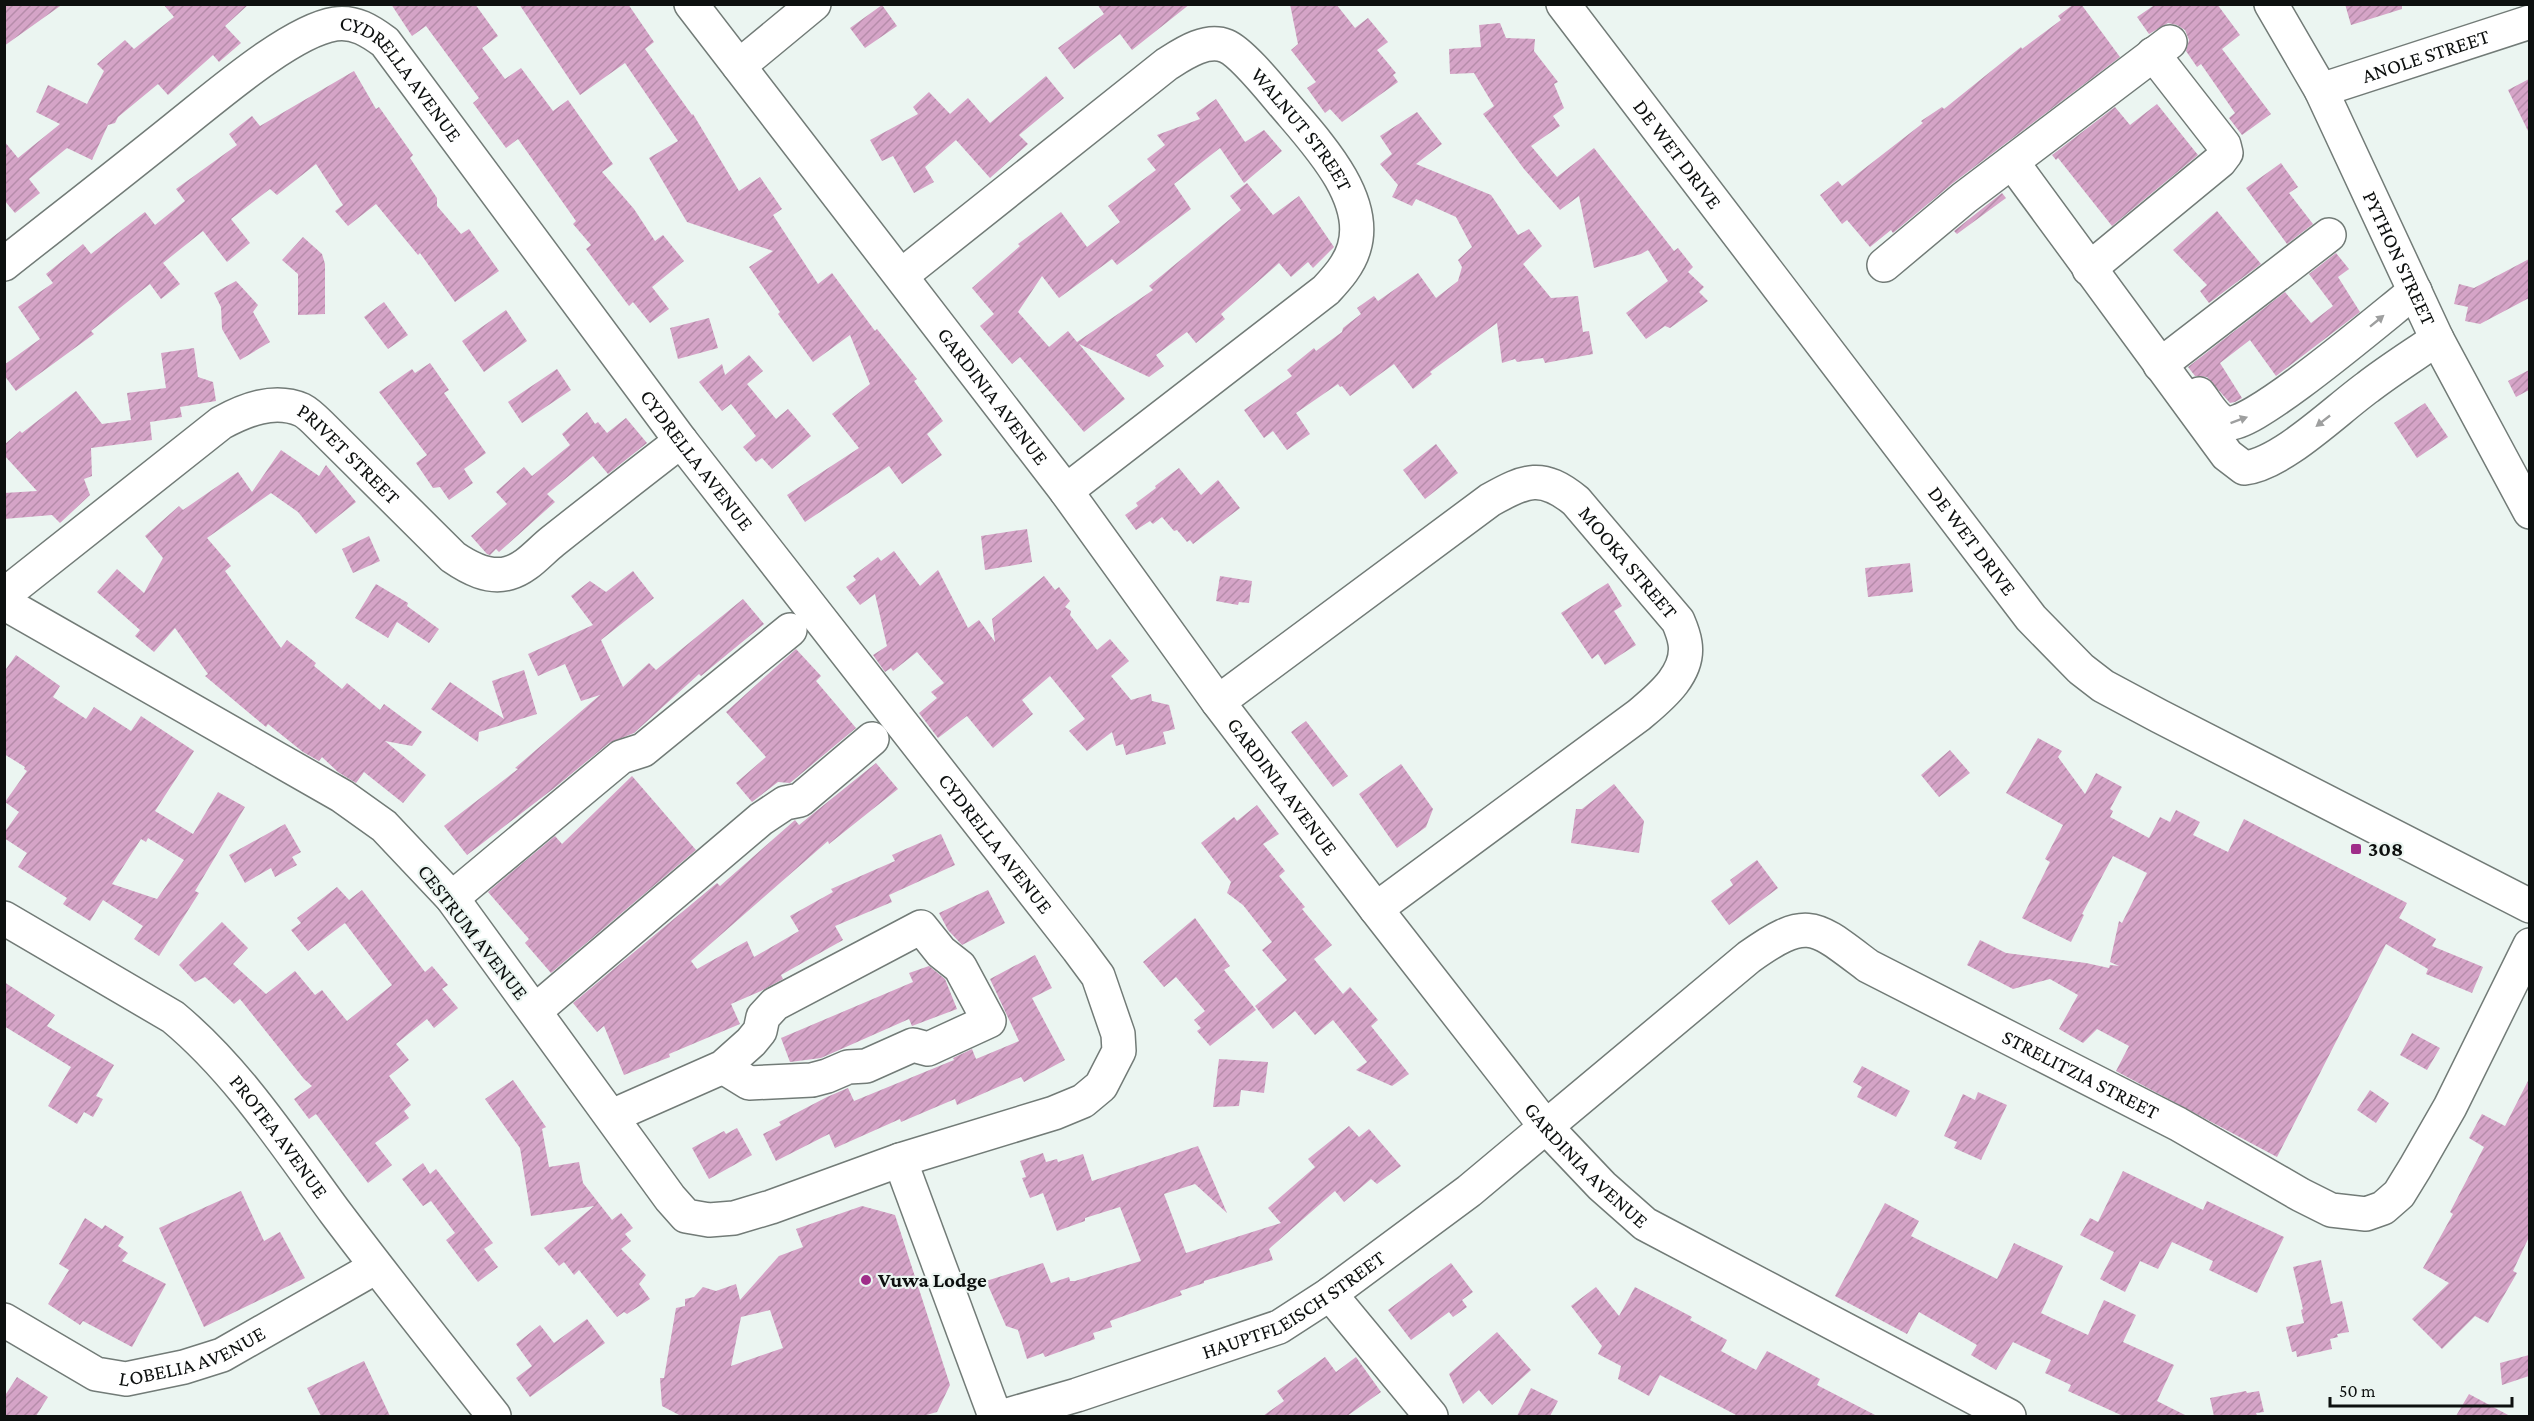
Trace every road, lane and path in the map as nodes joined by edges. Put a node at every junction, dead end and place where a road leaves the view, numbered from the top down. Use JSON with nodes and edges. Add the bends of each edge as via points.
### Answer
{"nodes":[{"id":1,"x":691,"y":4,"type":"edge"},
{"id":2,"x":814,"y":4,"type":"edge"},
{"id":3,"x":1563,"y":4,"type":"edge"},
{"id":4,"x":2271,"y":4,"type":"edge"},
{"id":5,"x":2529,"y":22,"type":"edge"},
{"id":6,"x":739,"y":66,"type":"junction"},
{"id":7,"x":2321,"y":90,"type":"junction"},
{"id":8,"x":2018,"y":158,"type":"junction"},
{"id":9,"x":2329,"y":236,"type":"dead end"},
{"id":10,"x":4,"y":264,"type":"edge"},
{"id":11,"x":1884,"y":265,"type":"dead end"},
{"id":12,"x":2094,"y":265,"type":"junction"},
{"id":13,"x":902,"y":275,"type":"junction"},
{"id":14,"x":2415,"y":291,"type":"junction"},
{"id":15,"x":2437,"y":339,"type":"junction"},
{"id":16,"x":2165,"y":361,"type":"junction"},
{"id":17,"x":681,"y":441,"type":"junction"},
{"id":18,"x":1066,"y":491,"type":"junction"},
{"id":19,"x":2529,"y":512,"type":"edge"},
{"id":20,"x":4,"y":595,"type":"edge"},
{"id":21,"x":4,"y":603,"type":"edge"},
{"id":22,"x":790,"y":630,"type":"dead end"},
{"id":23,"x":1218,"y":702,"type":"junction"},
{"id":24,"x":872,"y":740,"type":"dead end"},
{"id":25,"x":452,"y":898,"type":"junction"},
{"id":26,"x":2529,"y":906,"type":"edge"},
{"id":27,"x":1376,"y":909,"type":"junction"},
{"id":28,"x":4,"y":918,"type":"edge"},
{"id":29,"x":2529,"y":945,"type":"edge"},
{"id":30,"x":535,"y":1011,"type":"junction"},
{"id":31,"x":723,"y":1066,"type":"junction"},
{"id":32,"x":612,"y":1116,"type":"junction"},
{"id":33,"x":1546,"y":1126,"type":"junction"},
{"id":34,"x":900,"y":1160,"type":"junction"},
{"id":35,"x":376,"y":1267,"type":"junction"},
{"id":36,"x":1330,"y":1294,"type":"junction"},
{"id":37,"x":4,"y":1320,"type":"edge"},
{"id":38,"x":494,"y":1416,"type":"edge"},
{"id":39,"x":995,"y":1416,"type":"edge"},
{"id":40,"x":1005,"y":1416,"type":"edge"},
{"id":41,"x":1431,"y":1416,"type":"edge"},
{"id":42,"x":2009,"y":1416,"type":"edge"}],
"edges":[{"from":1,"to":6,"type":"street","name":"GARDINIA AVENUE"},
{"from":2,"to":6,"type":"street"},
{"from":3,"to":26,"type":"street","name":"DE WET DRIVE","via":[[2031,618],[2081,669],[2103,686],[2158,716]]},
{"from":4,"to":7,"type":"street","name":"PYTHON STREET"},
{"from":5,"to":7,"type":"street","name":"ANOLE STREET"},
{"from":6,"to":13,"type":"street","name":"GARDINIA AVENUE"},
{"from":7,"to":14,"type":"street","name":"PYTHON STREET"},
{"from":8,"to":11,"type":"street"},
{"from":8,"to":12,"type":"street"},
{"from":8,"to":12,"type":"street","via":[[2162,48],[2226,153]]},
{"from":9,"to":16,"type":"street"},
{"from":10,"to":17,"type":"street","name":"CYDRELLA AVENUE","via":[[242,77],[305,35],[335,24],[351,23],[385,42]]},
{"from":12,"to":16,"type":"street"},
{"from":13,"to":18,"type":"street","name":"GARDINIA AVENUE"},
{"from":13,"to":18,"type":"street","name":"WALNUT STREET","via":[[1167,64],[1207,45],[1227,46],[1241,59],[1330,160],[1352,201],[1356,229],[1354,248],[1343,271],[1326,290]]},
{"from":14,"to":15,"type":"street","name":"PYTHON STREET"},
{"from":16,"to":14,"type":"street","one_way":true,"via":[[2219,419],[2229,424],[2239,422],[2330,359]]},
{"from":15,"to":16,"type":"street","one_way":true,"via":[[2288,448],[2265,463],[2244,468],[2227,455]]},
{"from":15,"to":19,"type":"street","name":"PYTHON STREET"},
{"from":17,"to":20,"type":"street","name":"PRIVET STREET","via":[[522,568],[507,574],[490,574],[471,569],[453,557],[303,411],[284,406],[257,407],[221,423]]},
{"from":17,"to":34,"type":"street","name":"CYDRELLA AVENUE","via":[[1029,882],[1098,976],[1109,1004],[1119,1051],[1101,1086],[1083,1101]]},
{"from":18,"to":23,"type":"street","name":"GARDINIA AVENUE"},
{"from":21,"to":25,"type":"street","name":"CESTRUM AVENUE","via":[[342,796],[384,826]]},
{"from":22,"to":25,"type":"street","via":[[643,750],[621,757]]},
{"from":23,"to":27,"type":"street","name":"GARDINIA AVENUE"},
{"from":23,"to":27,"type":"street","name":"MOOKA STREET","via":[[1518,483],[1559,487],[1576,501],[1678,621],[1686,645],[1681,670],[1666,692]]},
{"from":24,"to":30,"type":"street","via":[[800,800],[786,803],[761,819]]},
{"from":25,"to":30,"type":"street","name":"CESTRUM AVENUE"},
{"from":27,"to":33,"type":"street","name":"GARDINIA AVENUE"},
{"from":28,"to":35,"type":"street","name":"PROTEA AVENUE","via":[[173,1017],[193,1033],[262,1114]]},
{"from":29,"to":33,"type":"street","name":"STRELITZIA STREET","via":[[2450,1107],[2410,1177],[2383,1208],[2366,1214],[2331,1210],[2301,1195],[2178,1124],[1868,966],[1826,934],[1808,929],[1786,934],[1749,957]]},
{"from":30,"to":32,"type":"street","name":"CESTRUM AVENUE"},
{"from":31,"to":31,"type":"street","via":[[748,1083],[812,1080],[848,1066],[866,1066],[913,1045],[928,1049],[989,1021],[960,968],[921,927],[775,1004],[763,1017],[760,1031],[751,1042]]},
{"from":31,"to":32,"type":"street"},
{"from":32,"to":34,"type":"street","name":"CESTRUM AVENUE","via":[[686,1216],[709,1221],[771,1207]]},
{"from":33,"to":36,"type":"street","name":"HAUPTFLEISCH STREET","via":[[1469,1191]]},
{"from":33,"to":42,"type":"street","name":"GARDINIA AVENUE","via":[[1602,1186],[1646,1224]]},
{"from":34,"to":39,"type":"street"},
{"from":35,"to":37,"type":"street","name":"LOBELIA AVENUE","via":[[222,1355],[126,1378],[96,1374]]},
{"from":35,"to":38,"type":"street","name":"PROTEA AVENUE"},
{"from":36,"to":40,"type":"street","name":"HAUPTFLEISCH STREET","via":[[1279,1327]]},
{"from":36,"to":41,"type":"street"}]}
